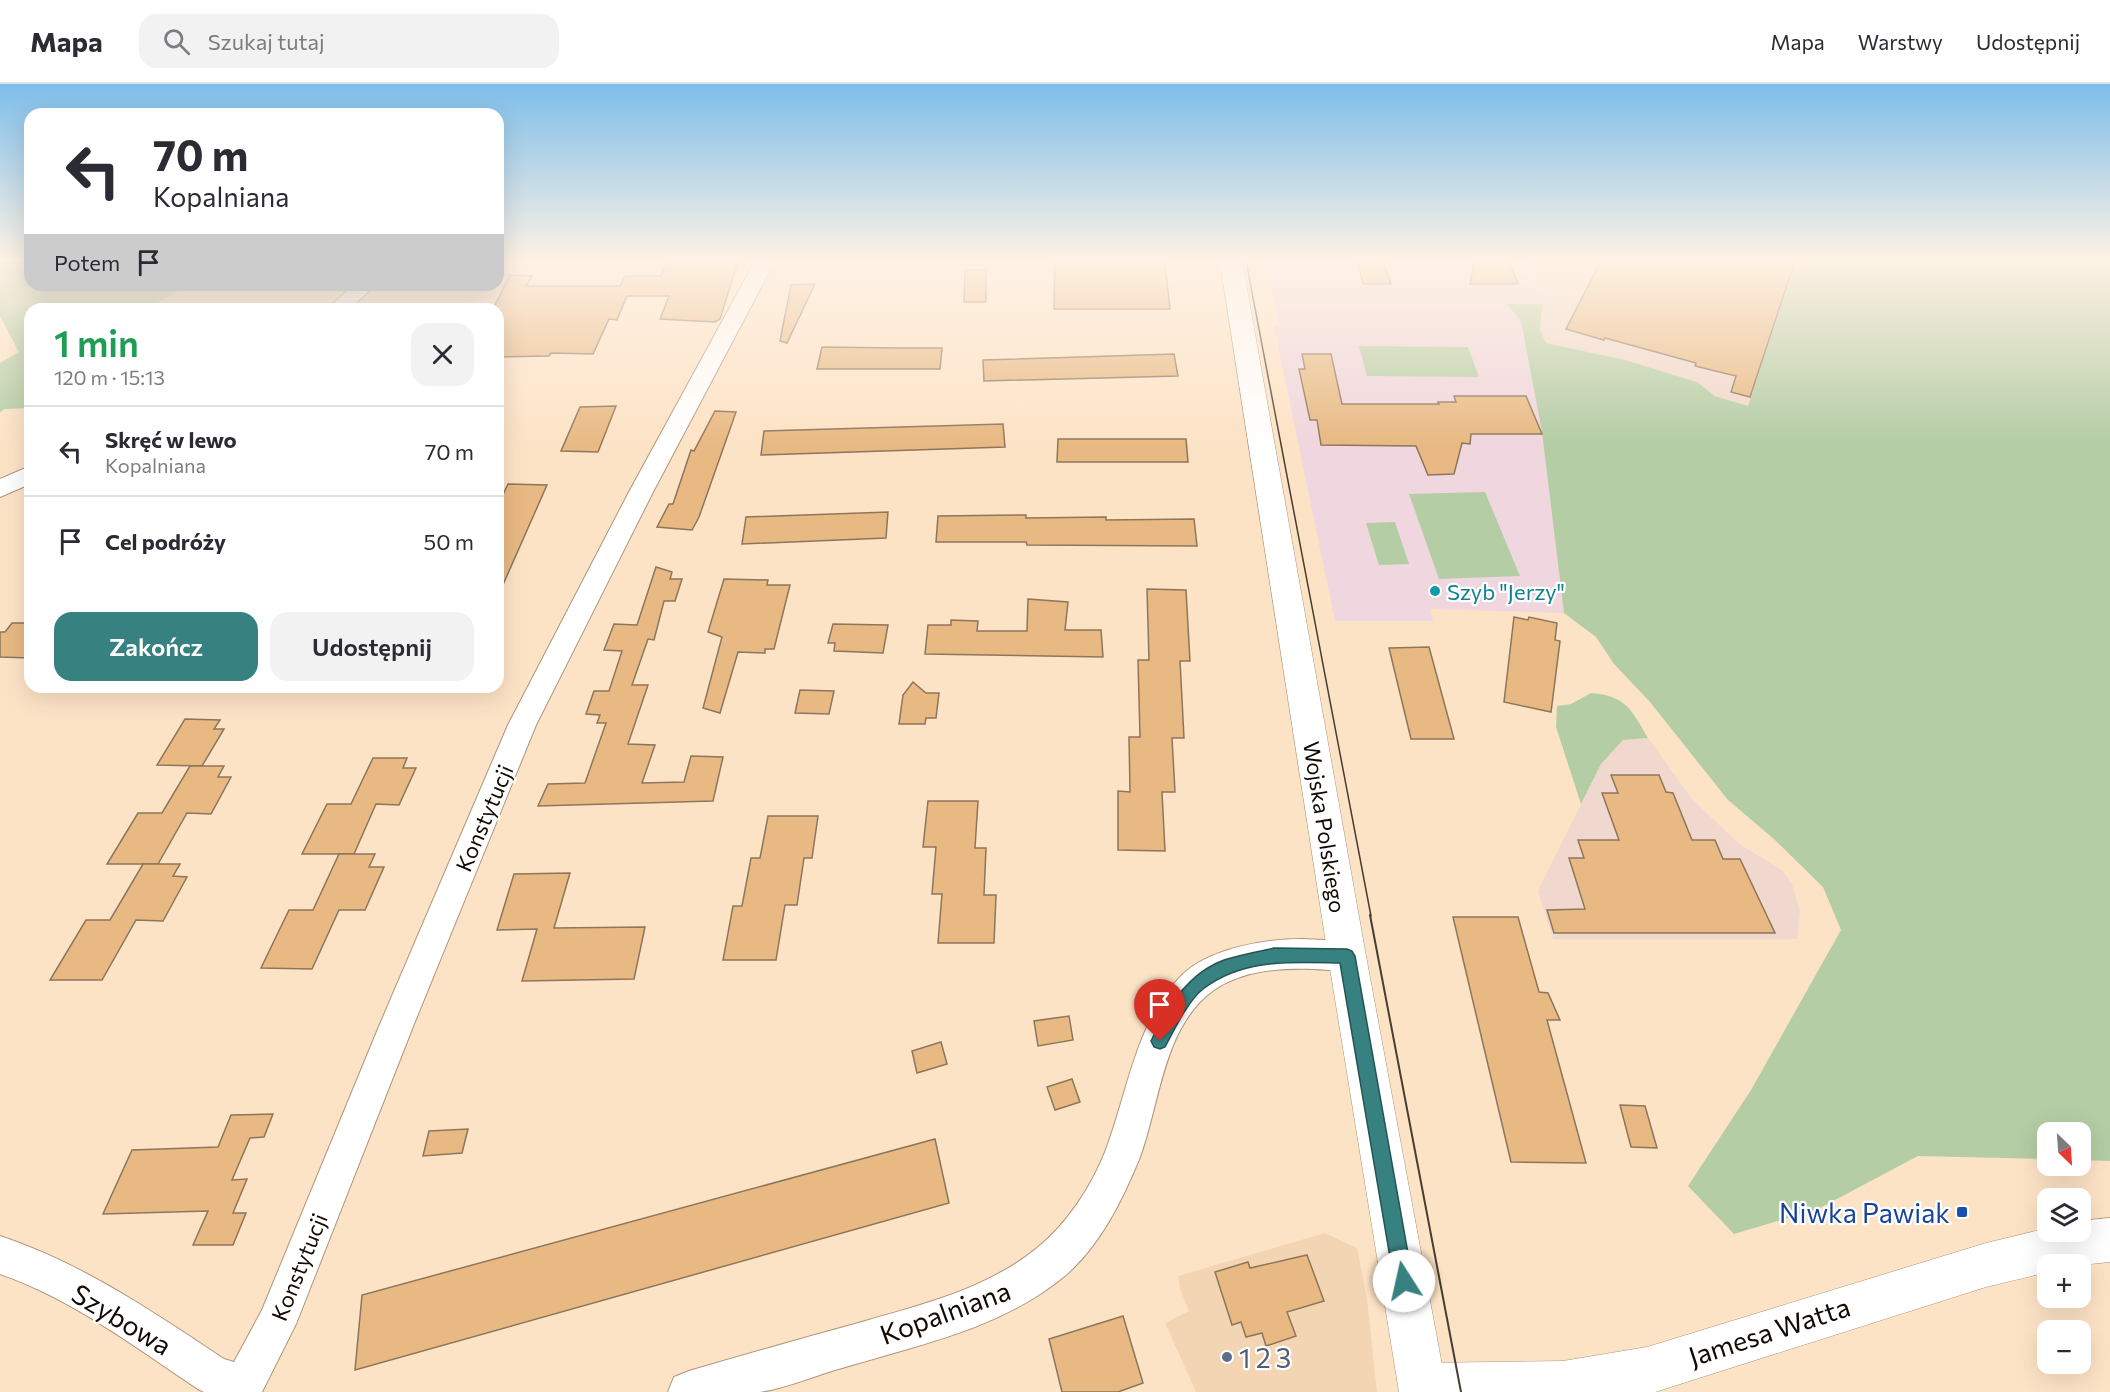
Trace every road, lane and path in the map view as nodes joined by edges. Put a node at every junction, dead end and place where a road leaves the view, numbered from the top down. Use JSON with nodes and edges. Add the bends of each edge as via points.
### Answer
{"nodes":[{"id":1,"x":732,"y":322,"type":"edge"},
{"id":2,"x":1241,"y":322,"type":"edge"},
{"id":3,"x":24,"y":477,"type":"edge"},
{"id":4,"x":0,"y":489,"type":"edge"},
{"id":5,"x":1347,"y":956,"type":"junction"},
{"id":6,"x":2110,"y":1240,"type":"edge"},
{"id":7,"x":0,"y":1255,"type":"edge"},
{"id":8,"x":240,"y":1390,"type":"edge"},
{"id":9,"x":1423,"y":1390,"type":"edge"},
{"id":10,"x":689,"y":1392,"type":"edge"}],
"edges":[{"from":1,"to":8,"type":"street","name":"Konstytucji","via":[[522,725],[276,1324]]},
{"from":2,"to":5,"type":"main road","name":"Wojska Polskiego"},
{"from":3,"to":4,"type":"street"},
{"from":5,"to":9,"type":"main road","name":"Wojska Polskiego"},
{"from":5,"to":10,"type":"street","name":"Kopalniana","via":[[1258,957],[1226,967],[1196,985],[1160,1041],[1110,1184],[1072,1240],[1029,1278],[1001,1296],[926,1323]]},
{"from":6,"to":9,"type":"main road","name":"Jamesa Watta","via":[[2073,1244],[1986,1265],[1611,1380],[1568,1386]]},
{"from":7,"to":8,"type":"street","name":"Szybowa","via":[[44,1272],[116,1311]]}]}
